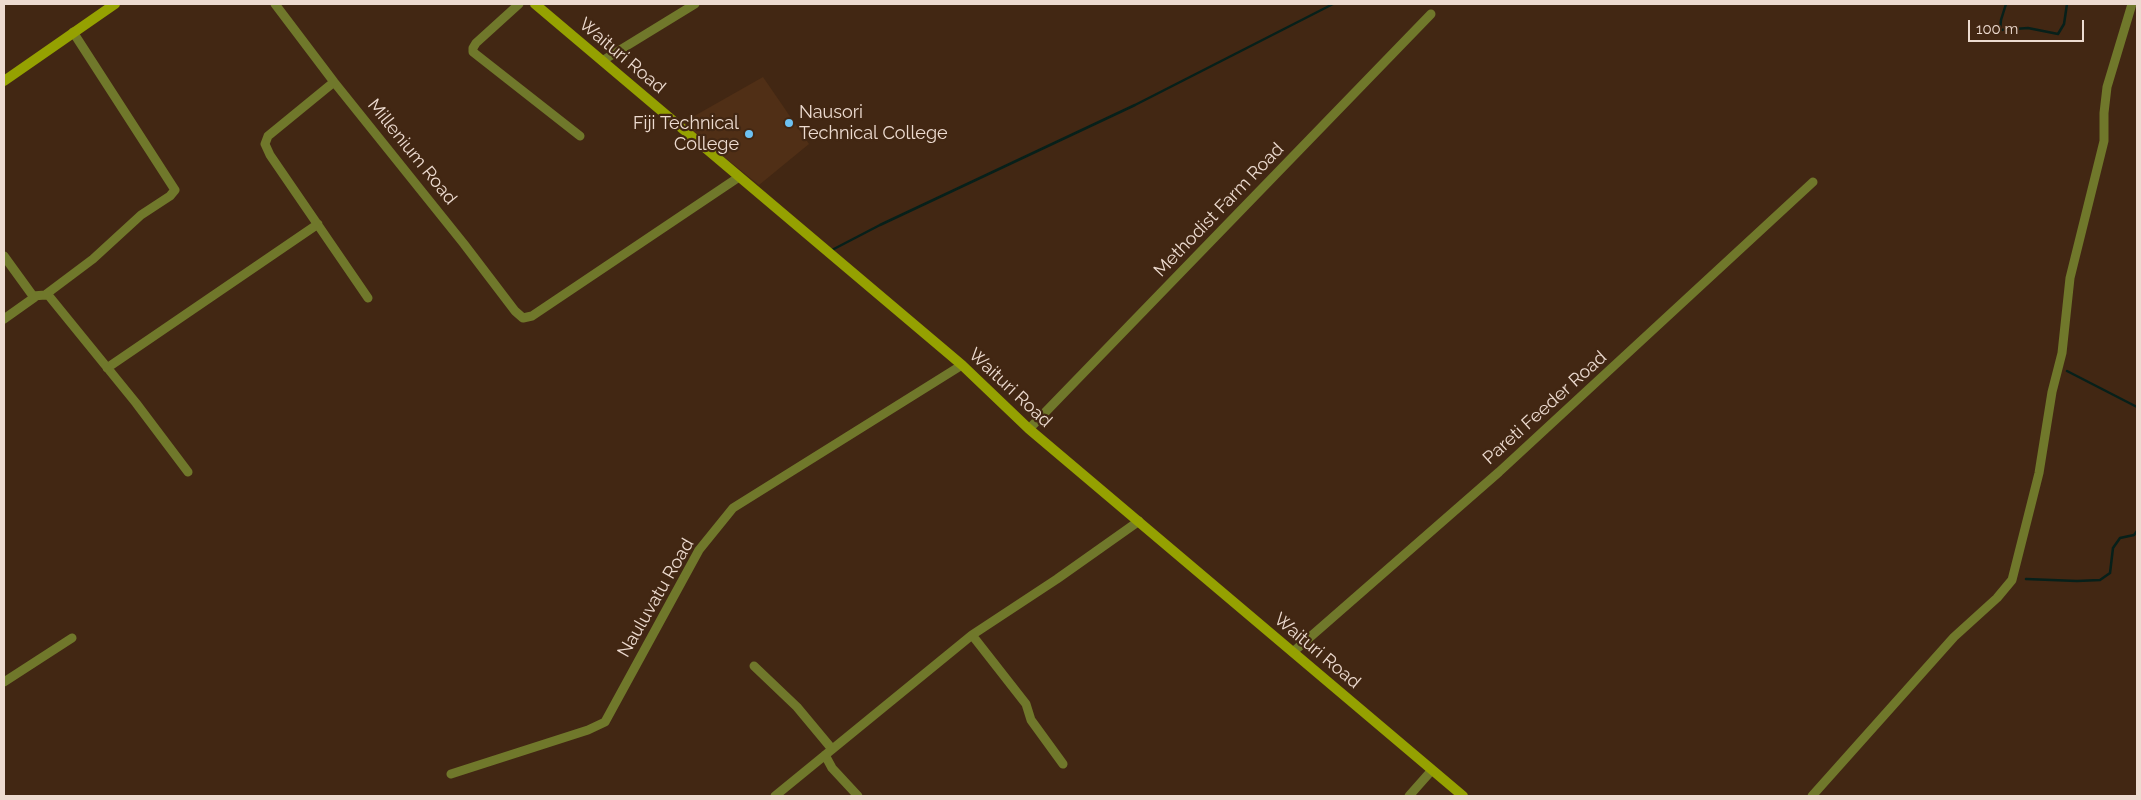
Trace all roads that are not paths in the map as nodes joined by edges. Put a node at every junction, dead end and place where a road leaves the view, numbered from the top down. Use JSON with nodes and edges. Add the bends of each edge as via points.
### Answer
{"nodes":[{"id":1,"x":115,"y":4,"type":"edge"},
{"id":2,"x":275,"y":4,"type":"edge"},
{"id":3,"x":519,"y":4,"type":"edge"},
{"id":4,"x":535,"y":4,"type":"edge"},
{"id":5,"x":694,"y":4,"type":"edge"},
{"id":6,"x":2132,"y":4,"type":"edge"},
{"id":7,"x":1432,"y":14,"type":"dead end"},
{"id":8,"x":73,"y":32,"type":"junction"},
{"id":9,"x":602,"y":61,"type":"junction"},
{"id":10,"x":4,"y":81,"type":"edge"},
{"id":11,"x":334,"y":82,"type":"junction"},
{"id":12,"x":580,"y":136,"type":"dead end"},
{"id":13,"x":739,"y":176,"type":"junction"},
{"id":14,"x":1813,"y":182,"type":"dead end"},
{"id":15,"x":318,"y":224,"type":"junction"},
{"id":16,"x":4,"y":256,"type":"edge"},
{"id":17,"x":45,"y":295,"type":"junction"},
{"id":18,"x":35,"y":297,"type":"junction"},
{"id":19,"x":368,"y":298,"type":"dead end"},
{"id":20,"x":4,"y":319,"type":"edge"},
{"id":21,"x":962,"y":365,"type":"junction"},
{"id":22,"x":107,"y":368,"type":"junction"},
{"id":23,"x":1029,"y":429,"type":"junction"},
{"id":24,"x":188,"y":472,"type":"dead end"},
{"id":25,"x":1139,"y":521,"type":"junction"},
{"id":26,"x":972,"y":635,"type":"junction"},
{"id":27,"x":72,"y":638,"type":"dead end"},
{"id":28,"x":1293,"y":652,"type":"junction"},
{"id":29,"x":754,"y":666,"type":"dead end"},
{"id":30,"x":4,"y":682,"type":"edge"},
{"id":31,"x":828,"y":752,"type":"junction"},
{"id":32,"x":1063,"y":764,"type":"dead end"},
{"id":33,"x":1432,"y":770,"type":"junction"},
{"id":34,"x":451,"y":774,"type":"dead end"},
{"id":35,"x":775,"y":796,"type":"edge"},
{"id":36,"x":858,"y":796,"type":"edge"},
{"id":37,"x":1410,"y":796,"type":"edge"},
{"id":38,"x":1463,"y":796,"type":"edge"},
{"id":39,"x":1812,"y":796,"type":"edge"}],
"edges":[{"from":1,"to":8,"type":"main road"},
{"from":2,"to":11,"type":"street","name":"Millenium Road"},
{"from":3,"to":12,"type":"street","via":[[476,43],[473,52]]},
{"from":4,"to":9,"type":"main road","name":"Waituri Road"},
{"from":5,"to":9,"type":"street"},
{"from":6,"to":39,"type":"street","via":[[2107,87],[2102,149],[2070,278],[2062,353],[2039,473],[2012,580],[1954,637]]},
{"from":7,"to":23,"type":"street","name":"Methodist Farm Road"},
{"from":8,"to":10,"type":"main road"},
{"from":8,"to":17,"type":"street","via":[[175,190]]},
{"from":9,"to":13,"type":"main road","name":"Waituri Road"},
{"from":11,"to":13,"type":"street","name":"Millenium Road","via":[[523,318],[532,316]]},
{"from":11,"to":15,"type":"street","via":[[266,140],[270,155]]},
{"from":13,"to":21,"type":"main road","name":"Waituri Road"},
{"from":14,"to":28,"type":"street","name":"Pareti Feeder Road","via":[[1499,472]]},
{"from":15,"to":19,"type":"street"},
{"from":15,"to":22,"type":"street"},
{"from":16,"to":18,"type":"street"},
{"from":17,"to":18,"type":"street"},
{"from":17,"to":22,"type":"street"},
{"from":18,"to":20,"type":"street"},
{"from":21,"to":23,"type":"main road","name":"Waituri Road"},
{"from":21,"to":34,"type":"street","name":"Nauluvatu Road","via":[[733,508],[699,550],[605,722]]},
{"from":22,"to":24,"type":"street"},
{"from":23,"to":25,"type":"main road","name":"Waituri Road"},
{"from":25,"to":26,"type":"street"},
{"from":25,"to":28,"type":"main road","name":"Waituri Road"},
{"from":26,"to":31,"type":"street"},
{"from":26,"to":32,"type":"street","via":[[1026,704],[1031,720]]},
{"from":27,"to":30,"type":"street"},
{"from":28,"to":33,"type":"main road","name":"Waituri Road"},
{"from":29,"to":31,"type":"street","via":[[797,707]]},
{"from":31,"to":35,"type":"street"},
{"from":31,"to":36,"type":"street","via":[[832,768]]},
{"from":33,"to":37,"type":"street"},
{"from":33,"to":38,"type":"main road","name":"Waituri Road"}]}
